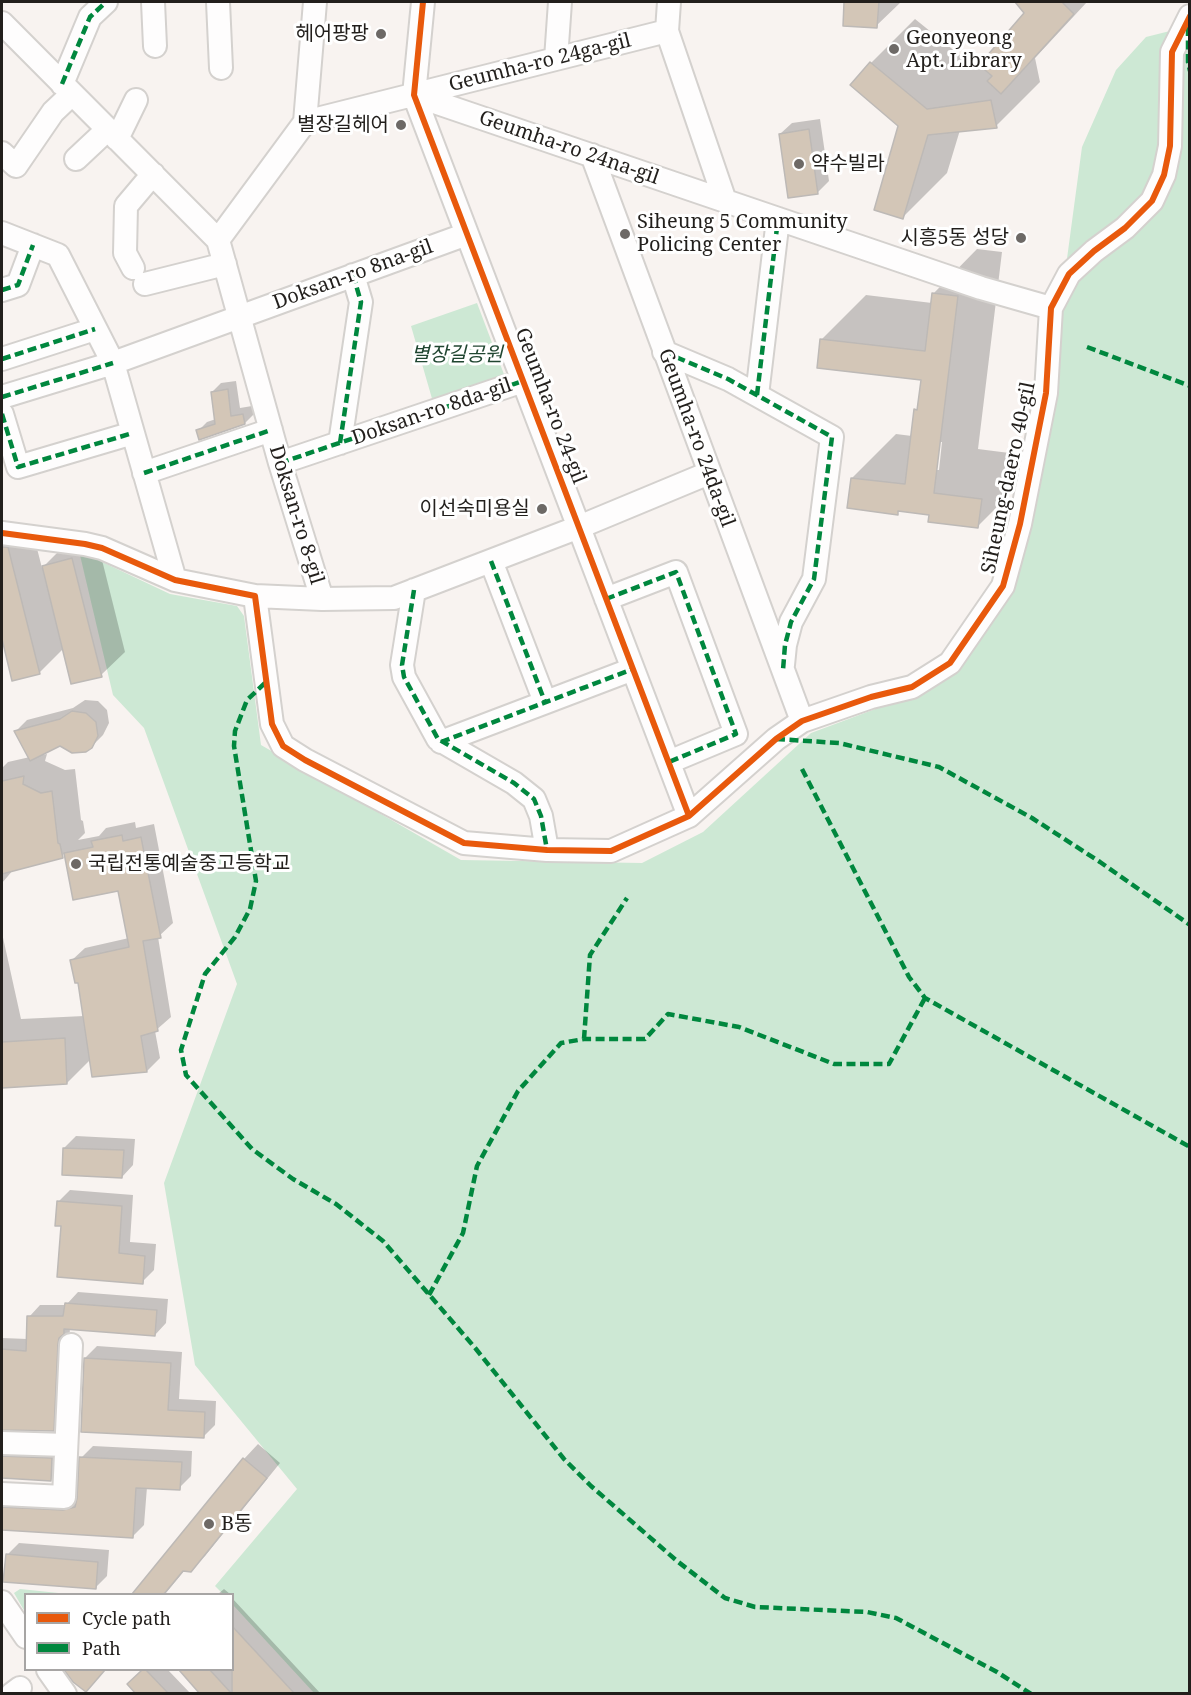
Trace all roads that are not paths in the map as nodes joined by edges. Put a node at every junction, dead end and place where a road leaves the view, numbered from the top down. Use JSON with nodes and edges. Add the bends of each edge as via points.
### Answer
{"nodes":[{"id":1,"x":106,"y":2,"type":"edge"},
{"id":2,"x":153,"y":2,"type":"edge"},
{"id":3,"x":218,"y":2,"type":"edge"},
{"id":4,"x":315,"y":2,"type":"edge"},
{"id":5,"x":423,"y":2,"type":"edge"},
{"id":6,"x":560,"y":2,"type":"edge"},
{"id":7,"x":669,"y":2,"type":"edge"},
{"id":8,"x":1190,"y":16,"type":"edge"},
{"id":9,"x":2,"y":23,"type":"edge"},
{"id":10,"x":667,"y":31,"type":"junction"},
{"id":11,"x":154,"y":46,"type":"dead end"},
{"id":12,"x":556,"y":59,"type":"junction"},
{"id":13,"x":221,"y":68,"type":"dead end"},
{"id":14,"x":67,"y":89,"type":"junction"},
{"id":15,"x":414,"y":95,"type":"junction"},
{"id":16,"x":136,"y":100,"type":"dead end"},
{"id":17,"x":305,"y":122,"type":"junction"},
{"id":18,"x":112,"y":134,"type":"junction"},
{"id":19,"x":592,"y":155,"type":"junction"},
{"id":20,"x":9,"y":159,"type":"edge"},
{"id":21,"x":76,"y":159,"type":"dead end"},
{"id":22,"x":153,"y":174,"type":"junction"},
{"id":23,"x":724,"y":201,"type":"junction"},
{"id":24,"x":778,"y":219,"type":"junction"},
{"id":25,"x":2,"y":233,"type":"edge"},
{"id":26,"x":467,"y":234,"type":"junction"},
{"id":27,"x":218,"y":240,"type":"junction"},
{"id":28,"x":33,"y":245,"type":"junction"},
{"id":29,"x":225,"y":264,"type":"junction"},
{"id":30,"x":353,"y":275,"type":"junction"},
{"id":31,"x":2,"y":290,"type":"edge"},
{"id":32,"x":1051,"y":308,"type":"junction"},
{"id":33,"x":239,"y":316,"type":"junction"},
{"id":34,"x":95,"y":329,"type":"junction"},
{"id":35,"x":664,"y":352,"type":"junction"},
{"id":36,"x":2,"y":359,"type":"edge"},
{"id":37,"x":113,"y":363,"type":"junction"},
{"id":38,"x":523,"y":381,"type":"junction"},
{"id":39,"x":757,"y":395,"type":"junction"},
{"id":40,"x":2,"y":397,"type":"edge"},
{"id":41,"x":2,"y":414,"type":"edge"},
{"id":42,"x":271,"y":430,"type":"junction"},
{"id":43,"x":133,"y":433,"type":"junction"},
{"id":44,"x":340,"y":443,"type":"junction"},
{"id":45,"x":280,"y":463,"type":"junction"},
{"id":46,"x":144,"y":473,"type":"junction"},
{"id":47,"x":709,"y":473,"type":"junction"},
{"id":48,"x":579,"y":527,"type":"junction"},
{"id":49,"x":2,"y":533,"type":"edge"},
{"id":50,"x":491,"y":561,"type":"junction"},
{"id":51,"x":175,"y":580,"type":"junction"},
{"id":52,"x":414,"y":590,"type":"junction"},
{"id":53,"x":255,"y":596,"type":"junction"},
{"id":54,"x":322,"y":599,"type":"junction"},
{"id":55,"x":606,"y":599,"type":"junction"},
{"id":56,"x":633,"y":669,"type":"junction"},
{"id":57,"x":783,"y":670,"type":"junction"},
{"id":58,"x":545,"y":702,"type":"junction"},
{"id":59,"x":802,"y":721,"type":"junction"},
{"id":60,"x":441,"y":742,"type":"junction"},
{"id":61,"x":669,"y":762,"type":"junction"},
{"id":62,"x":689,"y":816,"type":"junction"},
{"id":63,"x":547,"y":850,"type":"junction"},
{"id":64,"x":71,"y":1345,"type":"dead end"},
{"id":65,"x":2,"y":1443,"type":"edge"},
{"id":66,"x":66,"y":1445,"type":"junction"},
{"id":67,"x":2,"y":1494,"type":"edge"},
{"id":68,"x":2,"y":1602,"type":"edge"},
{"id":69,"x":24,"y":1634,"type":"edge"},
{"id":70,"x":49,"y":1671,"type":"edge"},
{"id":71,"x":65,"y":1694,"type":"edge"}],
"edges":[{"from":1,"to":14,"type":"street","via":[[90,17]]},
{"from":2,"to":11,"type":"street"},
{"from":3,"to":13,"type":"street"},
{"from":4,"to":17,"type":"street"},
{"from":5,"to":15,"type":"street","name":"Geumha-ro 24-gil"},
{"from":6,"to":12,"type":"street"},
{"from":7,"to":10,"type":"street"},
{"from":8,"to":32,"type":"street","via":[[1172,52],[1170,146],[1164,175],[1152,201],[1069,274]]},
{"from":9,"to":14,"type":"street","name":"Doksan-ro 8-gil"},
{"from":10,"to":12,"type":"street","name":"Geumha-ro 24ga-gil"},
{"from":10,"to":23,"type":"street"},
{"from":12,"to":15,"type":"street","name":"Geumha-ro 24ga-gil"},
{"from":14,"to":18,"type":"street","name":"Doksan-ro 8-gil"},
{"from":14,"to":20,"type":"street","via":[[53,112]]},
{"from":15,"to":17,"type":"street"},
{"from":15,"to":19,"type":"street","name":"Geumha-ro 24na-gil"},
{"from":15,"to":26,"type":"street","name":"Geumha-ro 24-gil"},
{"from":16,"to":18,"type":"street"},
{"from":17,"to":27,"type":"street"},
{"from":18,"to":21,"type":"street"},
{"from":18,"to":22,"type":"street","name":"Doksan-ro 8-gil"},
{"from":19,"to":23,"type":"street","name":"Geumha-ro 24na-gil"},
{"from":19,"to":35,"type":"street","name":"Geumha-ro 24da-gil"},
{"from":22,"to":27,"type":"street","name":"Doksan-ro 8-gil"},
{"from":22,"to":29,"type":"street","via":[[126,206],[126,253],[139,276]]},
{"from":23,"to":24,"type":"street","name":"Geumha-ro 24na-gil"},
{"from":24,"to":32,"type":"street","name":"Geumha-ro 24na-gil"},
{"from":24,"to":39,"type":"street"},
{"from":25,"to":28,"type":"street"},
{"from":26,"to":30,"type":"street","name":"Doksan-ro 8na-gil"},
{"from":26,"to":38,"type":"street","name":"Geumha-ro 24-gil"},
{"from":27,"to":29,"type":"street","name":"Doksan-ro 8-gil"},
{"from":28,"to":31,"type":"street","via":[[18,285]]},
{"from":28,"to":34,"type":"street","via":[[58,255]]},
{"from":29,"to":33,"type":"street","name":"Doksan-ro 8-gil"},
{"from":30,"to":33,"type":"street","name":"Doksan-ro 8na-gil"},
{"from":30,"to":44,"type":"street","name":"Doksan-ro 8da-gil","via":[[361,302]]},
{"from":32,"to":59,"type":"street","name":"Siheung-daero 40-gil","via":[[1046,393],[1020,524],[1003,586],[950,663],[932,676],[912,687]]},
{"from":33,"to":37,"type":"street"},
{"from":33,"to":42,"type":"street","name":"Doksan-ro 8-gil"},
{"from":34,"to":36,"type":"street"},
{"from":34,"to":37,"type":"street"},
{"from":35,"to":39,"type":"street"},
{"from":35,"to":47,"type":"street","name":"Geumha-ro 24da-gil"},
{"from":37,"to":40,"type":"street"},
{"from":37,"to":43,"type":"street"},
{"from":38,"to":44,"type":"street","name":"Doksan-ro 8da-gil"},
{"from":38,"to":48,"type":"street","name":"Geumha-ro 24-gil"},
{"from":39,"to":57,"type":"street","via":[[832,437],[814,579],[791,622]]},
{"from":41,"to":43,"type":"street","via":[[18,467]]},
{"from":42,"to":45,"type":"street","name":"Doksan-ro 8-gil"},
{"from":42,"to":46,"type":"street","name":"Doksan-ro 8-gil"},
{"from":43,"to":46,"type":"street"},
{"from":44,"to":45,"type":"street","name":"Doksan-ro 8da-gil"},
{"from":45,"to":54,"type":"street","name":"Doksan-ro 8-gil"},
{"from":46,"to":51,"type":"street"},
{"from":47,"to":48,"type":"street"},
{"from":47,"to":57,"type":"street","name":"Geumha-ro 24da-gil"},
{"from":48,"to":50,"type":"street"},
{"from":48,"to":55,"type":"street","name":"Geumha-ro 24-gil"},
{"from":49,"to":51,"type":"street","via":[[102,548]]},
{"from":50,"to":52,"type":"street"},
{"from":50,"to":58,"type":"street"},
{"from":51,"to":53,"type":"street"},
{"from":52,"to":54,"type":"street","via":[[393,598]]},
{"from":52,"to":60,"type":"street","via":[[402,665],[404,677]]},
{"from":53,"to":54,"type":"street"},
{"from":53,"to":63,"type":"street","name":"Siheung-daero 40-gil","via":[[272,724],[283,746],[464,843]]},
{"from":55,"to":56,"type":"street","name":"Geumha-ro 24-gil"},
{"from":55,"to":61,"type":"street","via":[[676,572],[736,734]]},
{"from":56,"to":58,"type":"street"},
{"from":56,"to":61,"type":"street","name":"Geumha-ro 24-gil"},
{"from":57,"to":59,"type":"street","name":"Geumha-ro 24da-gil"},
{"from":58,"to":60,"type":"street"},
{"from":59,"to":62,"type":"street","name":"Siheung-daero 40-gil"},
{"from":60,"to":63,"type":"street","via":[[514,783],[534,799]]},
{"from":61,"to":62,"type":"street","name":"Geumha-ro 24-gil"},
{"from":62,"to":63,"type":"street","name":"Siheung-daero 40-gil","via":[[611,851]]},
{"from":64,"to":66,"type":"street"},
{"from":65,"to":66,"type":"street"},
{"from":66,"to":67,"type":"street","via":[[64,1497]]},
{"from":68,"to":69,"type":"street"},
{"from":70,"to":71,"type":"street"}]}
